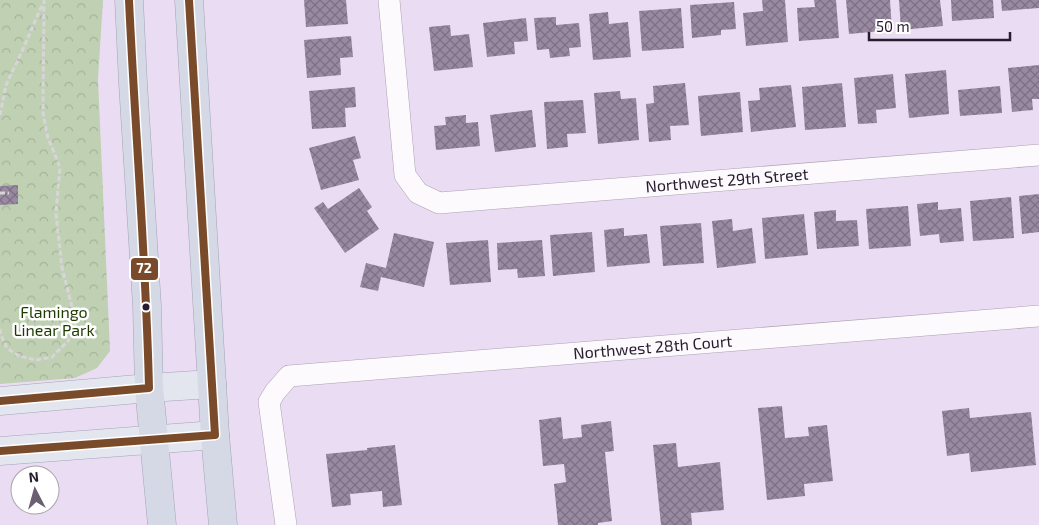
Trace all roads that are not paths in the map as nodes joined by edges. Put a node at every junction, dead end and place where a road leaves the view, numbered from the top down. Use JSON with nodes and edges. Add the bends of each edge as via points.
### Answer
{"nodes":[{"id":1,"x":130,"y":0,"type":"edge"},
{"id":2,"x":189,"y":0,"type":"edge"},
{"id":3,"x":389,"y":0,"type":"edge"},
{"id":4,"x":1039,"y":155,"type":"edge"},
{"id":5,"x":1039,"y":316,"type":"edge"},
{"id":6,"x":212,"y":384,"type":"junction"},
{"id":7,"x":150,"y":388,"type":"junction"},
{"id":8,"x":0,"y":400,"type":"edge"},
{"id":9,"x":214,"y":435,"type":"junction"},
{"id":10,"x":154,"y":439,"type":"junction"},
{"id":11,"x":0,"y":451,"type":"edge"},
{"id":12,"x":162,"y":525,"type":"edge"},
{"id":13,"x":223,"y":525,"type":"edge"},
{"id":14,"x":286,"y":525,"type":"edge"}],
"edges":[{"from":1,"to":7,"type":"highway"},
{"from":2,"to":6,"type":"highway"},
{"from":3,"to":4,"type":"street","name":"Northwest 29th Street","via":[[405,174],[418,193],[439,204]]},
{"from":5,"to":14,"type":"street","name":"Northwest 28th Court","via":[[289,376],[269,402]]},
{"from":6,"to":7,"type":"main road"},
{"from":6,"to":9,"type":"highway"},
{"from":7,"to":8,"type":"main road"},
{"from":7,"to":10,"type":"highway"},
{"from":9,"to":10,"type":"main road"},
{"from":9,"to":13,"type":"highway"},
{"from":10,"to":11,"type":"main road"},
{"from":10,"to":12,"type":"highway"}]}
